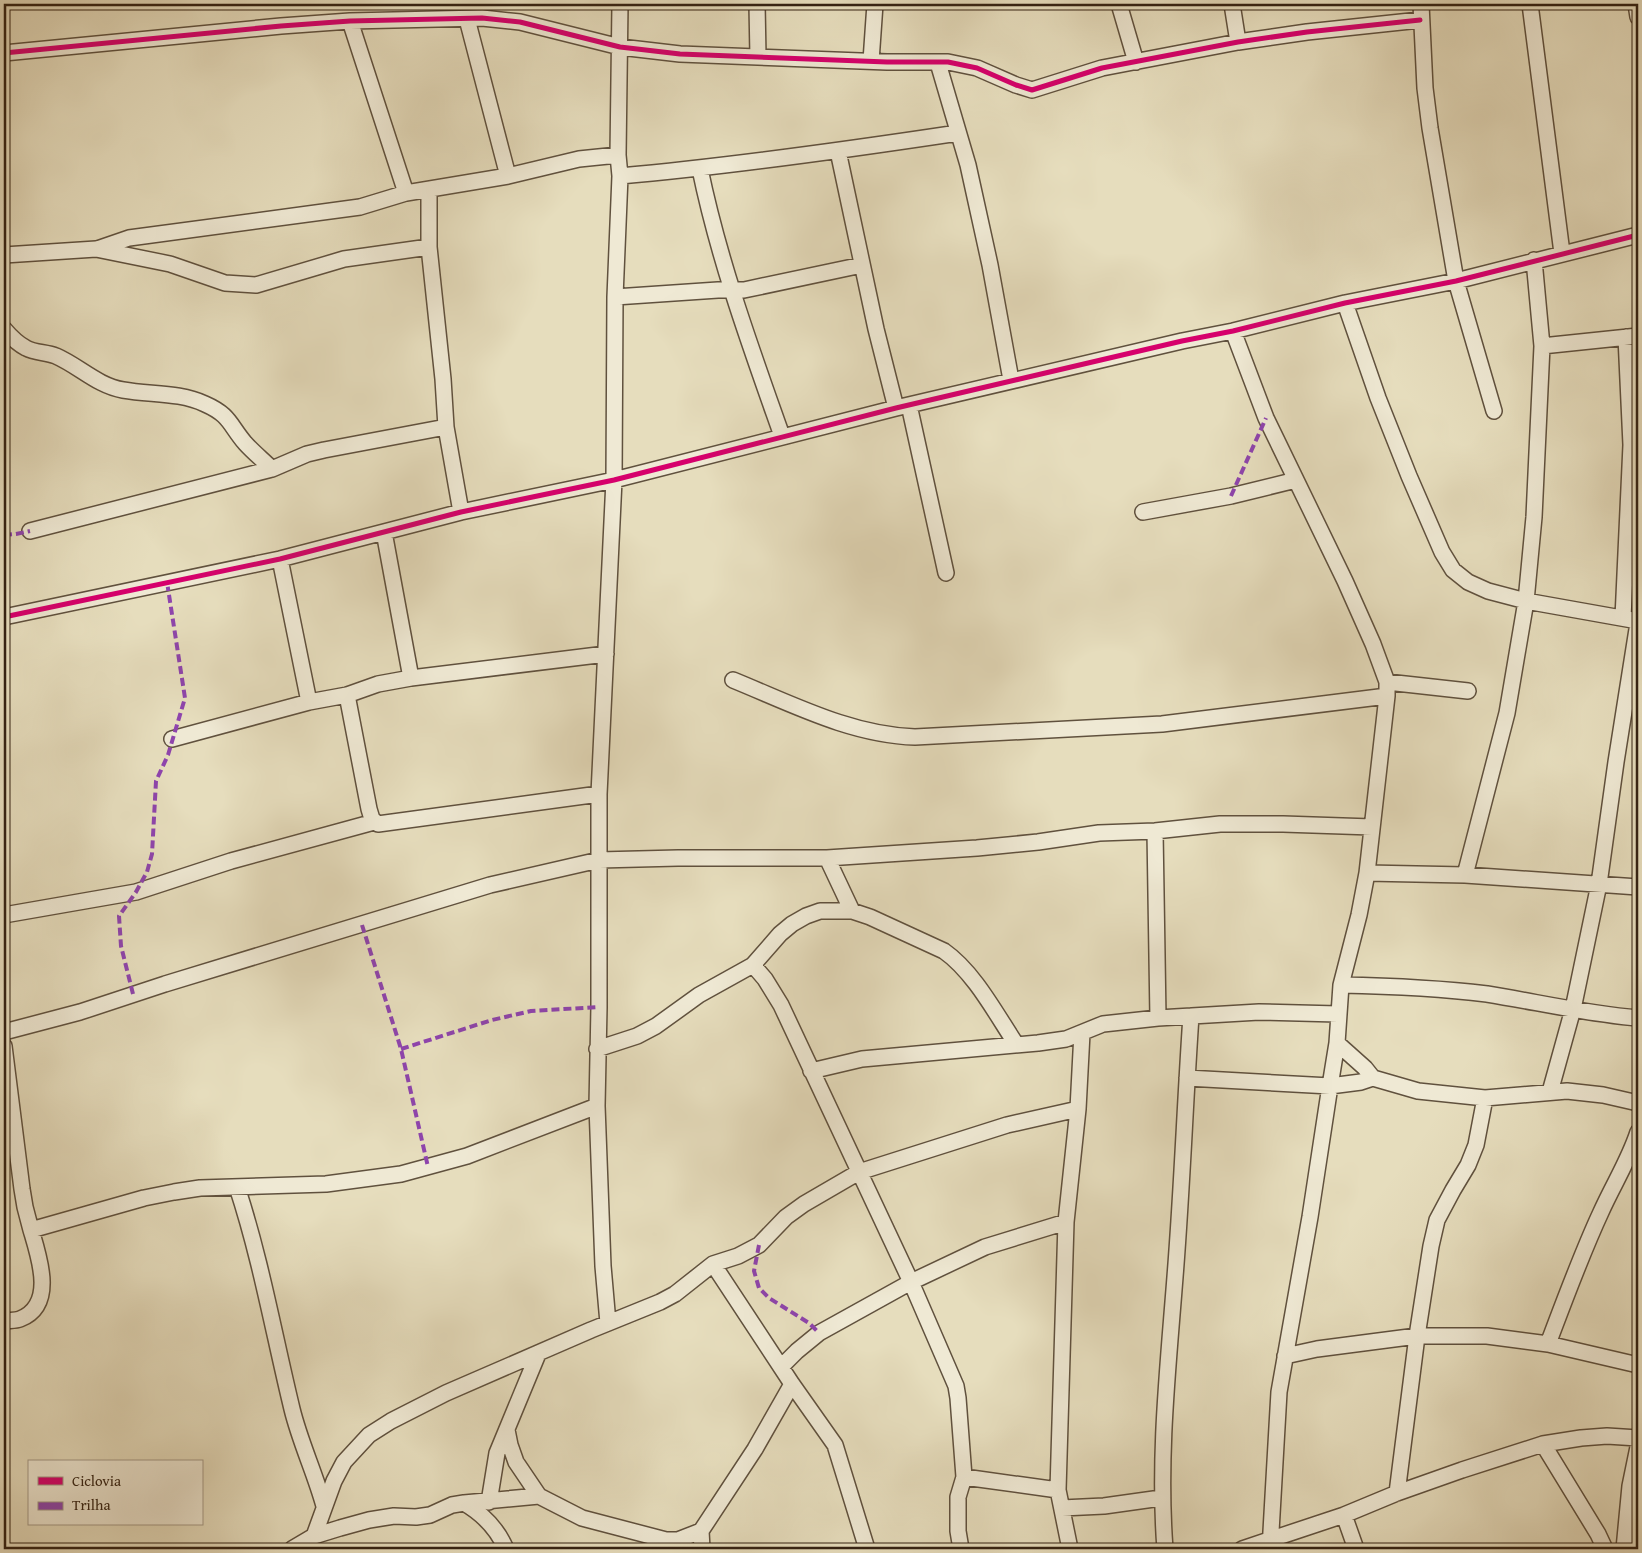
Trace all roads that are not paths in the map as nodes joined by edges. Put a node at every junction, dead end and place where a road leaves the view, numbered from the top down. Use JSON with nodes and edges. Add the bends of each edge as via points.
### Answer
{"nodes":[{"id":1,"x":620,"y":4,"type":"edge"},
{"id":2,"x":757,"y":4,"type":"edge"},
{"id":3,"x":875,"y":4,"type":"edge"},
{"id":4,"x":1118,"y":4,"type":"edge"},
{"id":5,"x":1232,"y":4,"type":"edge"},
{"id":6,"x":1421,"y":4,"type":"edge"},
{"id":7,"x":1530,"y":4,"type":"edge"},
{"id":8,"x":1636,"y":4,"type":"edge"},
{"id":9,"x":1638,"y":17,"type":"edge"},
{"id":10,"x":466,"y":18,"type":"junction"},
{"id":11,"x":1420,"y":20,"type":"junction"},
{"id":12,"x":350,"y":21,"type":"junction"},
{"id":13,"x":1238,"y":42,"type":"junction"},
{"id":14,"x":620,"y":47,"type":"junction"},
{"id":15,"x":4,"y":53,"type":"edge"},
{"id":16,"x":758,"y":57,"type":"junction"},
{"id":17,"x":871,"y":61,"type":"junction"},
{"id":18,"x":938,"y":62,"type":"junction"},
{"id":19,"x":1136,"y":62,"type":"junction"},
{"id":20,"x":958,"y":133,"type":"junction"},
{"id":21,"x":838,"y":152,"type":"junction"},
{"id":22,"x":618,"y":155,"type":"junction"},
{"id":23,"x":700,"y":169,"type":"junction"},
{"id":24,"x":508,"y":176,"type":"junction"},
{"id":25,"x":620,"y":176,"type":"junction"},
{"id":26,"x":429,"y":189,"type":"junction"},
{"id":27,"x":406,"y":193,"type":"junction"},
{"id":28,"x":1638,"y":235,"type":"edge"},
{"id":29,"x":430,"y":247,"type":"junction"},
{"id":30,"x":96,"y":249,"type":"junction"},
{"id":31,"x":1562,"y":253,"type":"junction"},
{"id":32,"x":4,"y":255,"type":"edge"},
{"id":33,"x":1534,"y":260,"type":"junction"},
{"id":34,"x":862,"y":265,"type":"junction"},
{"id":35,"x":1456,"y":281,"type":"junction"},
{"id":36,"x":731,"y":290,"type":"junction"},
{"id":37,"x":615,"y":297,"type":"junction"},
{"id":38,"x":1345,"y":303,"type":"junction"},
{"id":39,"x":4,"y":328,"type":"edge"},
{"id":40,"x":1233,"y":331,"type":"junction"},
{"id":41,"x":1632,"y":336,"type":"edge"},
{"id":42,"x":1542,"y":346,"type":"junction"},
{"id":43,"x":1011,"y":380,"type":"junction"},
{"id":44,"x":902,"y":406,"type":"junction"},
{"id":45,"x":1494,"y":411,"type":"dead end"},
{"id":46,"x":446,"y":427,"type":"junction"},
{"id":47,"x":782,"y":436,"type":"junction"},
{"id":48,"x":272,"y":469,"type":"junction"},
{"id":49,"x":614,"y":480,"type":"junction"},
{"id":50,"x":1296,"y":480,"type":"junction"},
{"id":51,"x":461,"y":512,"type":"junction"},
{"id":52,"x":1142,"y":512,"type":"dead end"},
{"id":53,"x":30,"y":530,"type":"dead end"},
{"id":54,"x":384,"y":532,"type":"junction"},
{"id":55,"x":280,"y":559,"type":"junction"},
{"id":56,"x":946,"y":574,"type":"dead end"},
{"id":57,"x":1526,"y":601,"type":"junction"},
{"id":58,"x":4,"y":617,"type":"edge"},
{"id":59,"x":1623,"y":618,"type":"junction"},
{"id":60,"x":1638,"y":622,"type":"edge"},
{"id":61,"x":606,"y":654,"type":"junction"},
{"id":62,"x":410,"y":678,"type":"junction"},
{"id":63,"x":733,"y":680,"type":"dead end"},
{"id":64,"x":1387,"y":689,"type":"junction"},
{"id":65,"x":1468,"y":691,"type":"dead end"},
{"id":66,"x":347,"y":695,"type":"junction"},
{"id":67,"x":309,"y":702,"type":"junction"},
{"id":68,"x":172,"y":739,"type":"dead end"},
{"id":69,"x":600,"y":794,"type":"junction"},
{"id":70,"x":374,"y":822,"type":"junction"},
{"id":71,"x":1372,"y":827,"type":"junction"},
{"id":72,"x":1155,"y":831,"type":"junction"},
{"id":73,"x":827,"y":858,"type":"junction"},
{"id":74,"x":599,"y":860,"type":"junction"},
{"id":75,"x":1367,"y":873,"type":"junction"},
{"id":76,"x":1465,"y":875,"type":"junction"},
{"id":77,"x":1599,"y":884,"type":"junction"},
{"id":78,"x":1638,"y":887,"type":"edge"},
{"id":79,"x":852,"y":911,"type":"junction"},
{"id":80,"x":4,"y":915,"type":"edge"},
{"id":81,"x":753,"y":965,"type":"junction"},
{"id":82,"x":1341,"y":985,"type":"junction"},
{"id":83,"x":1573,"y":1009,"type":"junction"},
{"id":84,"x":1338,"y":1014,"type":"junction"},
{"id":85,"x":1191,"y":1016,"type":"junction"},
{"id":86,"x":1158,"y":1018,"type":"junction"},
{"id":87,"x":1638,"y":1018,"type":"edge"},
{"id":88,"x":4,"y":1032,"type":"edge"},
{"id":89,"x":1082,"y":1033,"type":"junction"},
{"id":90,"x":1337,"y":1043,"type":"junction"},
{"id":91,"x":1016,"y":1044,"type":"junction"},
{"id":92,"x":4,"y":1046,"type":"edge"},
{"id":93,"x":598,"y":1049,"type":"junction"},
{"id":94,"x":811,"y":1071,"type":"junction"},
{"id":95,"x":1187,"y":1078,"type":"junction"},
{"id":96,"x":1373,"y":1078,"type":"junction"},
{"id":97,"x":1330,"y":1086,"type":"junction"},
{"id":98,"x":1550,"y":1092,"type":"junction"},
{"id":99,"x":1485,"y":1098,"type":"junction"},
{"id":100,"x":1638,"y":1103,"type":"edge"},
{"id":101,"x":597,"y":1106,"type":"junction"},
{"id":102,"x":1078,"y":1109,"type":"junction"},
{"id":103,"x":1638,"y":1132,"type":"edge"},
{"id":104,"x":859,"y":1172,"type":"junction"},
{"id":105,"x":238,"y":1187,"type":"junction"},
{"id":106,"x":1066,"y":1222,"type":"junction"},
{"id":107,"x":31,"y":1230,"type":"junction"},
{"id":108,"x":713,"y":1264,"type":"junction"},
{"id":109,"x":911,"y":1282,"type":"junction"},
{"id":110,"x":4,"y":1321,"type":"edge"},
{"id":111,"x":608,"y":1323,"type":"junction"},
{"id":112,"x":1417,"y":1336,"type":"junction"},
{"id":113,"x":1548,"y":1344,"type":"junction"},
{"id":114,"x":538,"y":1354,"type":"junction"},
{"id":115,"x":1285,"y":1356,"type":"junction"},
{"id":116,"x":1638,"y":1365,"type":"edge"},
{"id":117,"x":781,"y":1367,"type":"junction"},
{"id":118,"x":792,"y":1384,"type":"junction"},
{"id":119,"x":507,"y":1430,"type":"junction"},
{"id":120,"x":1638,"y":1438,"type":"edge"},
{"id":121,"x":1543,"y":1444,"type":"junction"},
{"id":122,"x":1638,"y":1448,"type":"edge"},
{"id":123,"x":964,"y":1477,"type":"junction"},
{"id":124,"x":1058,"y":1490,"type":"junction"},
{"id":125,"x":1397,"y":1493,"type":"junction"},
{"id":126,"x":539,"y":1496,"type":"junction"},
{"id":127,"x":1162,"y":1498,"type":"junction"},
{"id":128,"x":489,"y":1502,"type":"junction"},
{"id":129,"x":464,"y":1503,"type":"junction"},
{"id":130,"x":324,"y":1506,"type":"junction"},
{"id":131,"x":1062,"y":1508,"type":"junction"},
{"id":132,"x":1633,"y":1511,"type":"edge"},
{"id":133,"x":1344,"y":1515,"type":"junction"},
{"id":134,"x":701,"y":1531,"type":"junction"},
{"id":135,"x":314,"y":1536,"type":"junction"},
{"id":136,"x":1269,"y":1544,"type":"edge"},
{"id":137,"x":292,"y":1549,"type":"edge"},
{"id":138,"x":506,"y":1549,"type":"edge"},
{"id":139,"x":702,"y":1549,"type":"edge"},
{"id":140,"x":867,"y":1549,"type":"edge"},
{"id":141,"x":961,"y":1549,"type":"edge"},
{"id":142,"x":1070,"y":1549,"type":"edge"},
{"id":143,"x":1165,"y":1549,"type":"edge"},
{"id":144,"x":1242,"y":1549,"type":"edge"},
{"id":145,"x":1356,"y":1549,"type":"edge"},
{"id":146,"x":1605,"y":1549,"type":"edge"},
{"id":147,"x":1624,"y":1549,"type":"edge"}],
"edges":[{"from":1,"to":14,"type":"street"},
{"from":2,"to":16,"type":"street"},
{"from":3,"to":17,"type":"street"},
{"from":4,"to":19,"type":"street"},
{"from":5,"to":13,"type":"street"},
{"from":6,"to":11,"type":"street"},
{"from":7,"to":31,"type":"street"},
{"from":8,"to":9,"type":"street"},
{"from":10,"to":12,"type":"street"},
{"from":10,"to":14,"type":"street","via":[[520,22]]},
{"from":10,"to":24,"type":"street"},
{"from":11,"to":13,"type":"street"},
{"from":11,"to":35,"type":"street","via":[[1430,128]]},
{"from":12,"to":15,"type":"street"},
{"from":12,"to":27,"type":"street"},
{"from":13,"to":19,"type":"street"},
{"from":14,"to":16,"type":"street","via":[[680,54]]},
{"from":14,"to":22,"type":"street"},
{"from":16,"to":17,"type":"street"},
{"from":17,"to":18,"type":"street"},
{"from":18,"to":19,"type":"street","via":[[977,68],[1032,90],[1102,68]]},
{"from":18,"to":20,"type":"street"},
{"from":20,"to":21,"type":"street"},
{"from":20,"to":43,"type":"street","via":[[990,265]]},
{"from":21,"to":23,"type":"street"},
{"from":21,"to":34,"type":"street"},
{"from":22,"to":24,"type":"street"},
{"from":22,"to":25,"type":"street"},
{"from":23,"to":25,"type":"street"},
{"from":23,"to":36,"type":"street"},
{"from":24,"to":26,"type":"street"},
{"from":25,"to":37,"type":"street"},
{"from":26,"to":27,"type":"street"},
{"from":26,"to":29,"type":"street"},
{"from":27,"to":30,"type":"street","via":[[360,207],[129,238]]},
{"from":28,"to":31,"type":"street"},
{"from":29,"to":30,"type":"street","via":[[344,259],[256,285],[226,283],[170,264]]},
{"from":29,"to":46,"type":"street"},
{"from":30,"to":32,"type":"street"},
{"from":31,"to":33,"type":"street"},
{"from":33,"to":35,"type":"street"},
{"from":33,"to":42,"type":"street"},
{"from":34,"to":36,"type":"street","via":[[752,289]]},
{"from":34,"to":44,"type":"street","via":[[882,357]]},
{"from":35,"to":38,"type":"street"},
{"from":35,"to":45,"type":"street"},
{"from":36,"to":37,"type":"street"},
{"from":36,"to":47,"type":"street"},
{"from":37,"to":49,"type":"street"},
{"from":38,"to":40,"type":"street"},
{"from":38,"to":57,"type":"street","via":[[1381,407],[1442,552],[1453,570],[1468,582]]},
{"from":39,"to":48,"type":"street","via":[[9,336],[27,349],[54,355],[104,384],[122,390],[186,396],[205,403],[222,412],[244,442]]},
{"from":40,"to":43,"type":"street"},
{"from":40,"to":50,"type":"street","via":[[1266,418]]},
{"from":41,"to":42,"type":"street"},
{"from":41,"to":59,"type":"street"},
{"from":42,"to":57,"type":"street","via":[[1536,489]]},
{"from":43,"to":44,"type":"street"},
{"from":44,"to":47,"type":"street"},
{"from":44,"to":56,"type":"street"},
{"from":46,"to":48,"type":"street","via":[[307,454]]},
{"from":46,"to":51,"type":"street"},
{"from":47,"to":49,"type":"street"},
{"from":48,"to":53,"type":"street"},
{"from":49,"to":51,"type":"street"},
{"from":49,"to":61,"type":"street"},
{"from":50,"to":52,"type":"street"},
{"from":50,"to":64,"type":"street","via":[[1373,644]]},
{"from":51,"to":54,"type":"street"},
{"from":54,"to":55,"type":"street"},
{"from":54,"to":62,"type":"street"},
{"from":55,"to":58,"type":"street"},
{"from":55,"to":67,"type":"street"},
{"from":57,"to":59,"type":"street"},
{"from":57,"to":76,"type":"street","via":[[1507,713]]},
{"from":59,"to":60,"type":"street"},
{"from":60,"to":77,"type":"street"},
{"from":61,"to":62,"type":"street"},
{"from":61,"to":69,"type":"street"},
{"from":62,"to":66,"type":"street","via":[[378,684]]},
{"from":63,"to":64,"type":"street","via":[[842,724],[875,733],[915,737],[1162,724]]},
{"from":64,"to":65,"type":"street"},
{"from":64,"to":71,"type":"street"},
{"from":66,"to":67,"type":"street"},
{"from":66,"to":70,"type":"street"},
{"from":67,"to":68,"type":"street"},
{"from":69,"to":70,"type":"street","via":[[382,824]]},
{"from":69,"to":74,"type":"street"},
{"from":70,"to":80,"type":"street","via":[[136,892]]},
{"from":71,"to":72,"type":"street","via":[[1220,824]]},
{"from":71,"to":75,"type":"street"},
{"from":72,"to":73,"type":"street","via":[[1099,833],[977,848]]},
{"from":72,"to":86,"type":"street"},
{"from":73,"to":74,"type":"street"},
{"from":73,"to":79,"type":"street"},
{"from":74,"to":88,"type":"street","via":[[490,885],[80,1012]]},
{"from":74,"to":93,"type":"street"},
{"from":75,"to":76,"type":"street"},
{"from":75,"to":82,"type":"street"},
{"from":76,"to":77,"type":"street"},
{"from":77,"to":78,"type":"street"},
{"from":77,"to":83,"type":"street"},
{"from":79,"to":81,"type":"street","via":[[820,911],[806,916],[780,934]]},
{"from":79,"to":91,"type":"street","via":[[953,958]]},
{"from":81,"to":93,"type":"street","via":[[699,995],[656,1026]]},
{"from":81,"to":94,"type":"street","via":[[781,1005]]},
{"from":82,"to":83,"type":"street","via":[[1486,994]]},
{"from":82,"to":84,"type":"street"},
{"from":83,"to":87,"type":"street"},
{"from":83,"to":98,"type":"street"},
{"from":84,"to":85,"type":"street","via":[[1259,1012]]},
{"from":84,"to":90,"type":"street"},
{"from":85,"to":86,"type":"street"},
{"from":85,"to":95,"type":"street"},
{"from":86,"to":89,"type":"street","via":[[1103,1024]]},
{"from":89,"to":91,"type":"street","via":[[1066,1039]]},
{"from":89,"to":102,"type":"street"},
{"from":90,"to":96,"type":"street"},
{"from":90,"to":97,"type":"street"},
{"from":91,"to":94,"type":"street","via":[[862,1059]]},
{"from":92,"to":107,"type":"street","via":[[25,1207]]},
{"from":93,"to":101,"type":"street"},
{"from":94,"to":104,"type":"street"},
{"from":95,"to":97,"type":"street"},
{"from":95,"to":127,"type":"street"},
{"from":96,"to":97,"type":"street"},
{"from":96,"to":99,"type":"street","via":[[1418,1091]]},
{"from":97,"to":115,"type":"street"},
{"from":98,"to":99,"type":"street"},
{"from":98,"to":100,"type":"street","via":[[1582,1092]]},
{"from":99,"to":112,"type":"street","via":[[1476,1145],[1468,1166],[1437,1220]]},
{"from":101,"to":105,"type":"street","via":[[467,1156],[401,1174],[326,1184]]},
{"from":101,"to":111,"type":"street"},
{"from":102,"to":104,"type":"street","via":[[981,1132]]},
{"from":102,"to":106,"type":"street"},
{"from":103,"to":113,"type":"street","via":[[1601,1211]]},
{"from":104,"to":108,"type":"street","via":[[786,1217],[759,1245]]},
{"from":104,"to":109,"type":"street"},
{"from":105,"to":107,"type":"street","via":[[160,1194]]},
{"from":105,"to":130,"type":"street","via":[[251,1228],[300,1441]]},
{"from":106,"to":109,"type":"street","via":[[984,1248]]},
{"from":106,"to":124,"type":"street"},
{"from":107,"to":110,"type":"street","via":[[39,1258],[40,1300],[32,1311],[19,1319]]},
{"from":108,"to":111,"type":"street","via":[[675,1294]]},
{"from":108,"to":117,"type":"street"},
{"from":109,"to":117,"type":"street","via":[[819,1333]]},
{"from":109,"to":123,"type":"street","via":[[956,1386]]},
{"from":111,"to":114,"type":"street"},
{"from":112,"to":113,"type":"street","via":[[1487,1336]]},
{"from":112,"to":115,"type":"street"},
{"from":112,"to":125,"type":"street"},
{"from":113,"to":116,"type":"street"},
{"from":114,"to":119,"type":"street"},
{"from":114,"to":130,"type":"street","via":[[446,1392],[369,1435],[344,1462]]},
{"from":115,"to":136,"type":"street","via":[[1279,1392]]},
{"from":117,"to":118,"type":"street"},
{"from":118,"to":134,"type":"street","via":[[755,1449]]},
{"from":118,"to":140,"type":"street","via":[[835,1445]]},
{"from":119,"to":126,"type":"street","via":[[516,1462]]},
{"from":119,"to":128,"type":"street","via":[[497,1453]]},
{"from":120,"to":121,"type":"street","via":[[1607,1436]]},
{"from":121,"to":125,"type":"street"},
{"from":121,"to":146,"type":"street"},
{"from":122,"to":132,"type":"street","via":[[1631,1478]]},
{"from":123,"to":124,"type":"street"},
{"from":123,"to":141,"type":"street","via":[[958,1497]]},
{"from":124,"to":131,"type":"street"},
{"from":125,"to":133,"type":"street"},
{"from":126,"to":128,"type":"street"},
{"from":126,"to":134,"type":"street","via":[[582,1518],[666,1540],[678,1540]]},
{"from":127,"to":131,"type":"street"},
{"from":127,"to":143,"type":"street"},
{"from":128,"to":129,"type":"street"},
{"from":129,"to":135,"type":"street","via":[[430,1515],[369,1520]]},
{"from":129,"to":138,"type":"street","via":[[492,1525]]},
{"from":130,"to":135,"type":"street"},
{"from":131,"to":142,"type":"street"},
{"from":132,"to":147,"type":"street"},
{"from":133,"to":136,"type":"street"},
{"from":133,"to":145,"type":"street"},
{"from":134,"to":139,"type":"street"},
{"from":135,"to":137,"type":"street"},
{"from":136,"to":144,"type":"street"}]}
